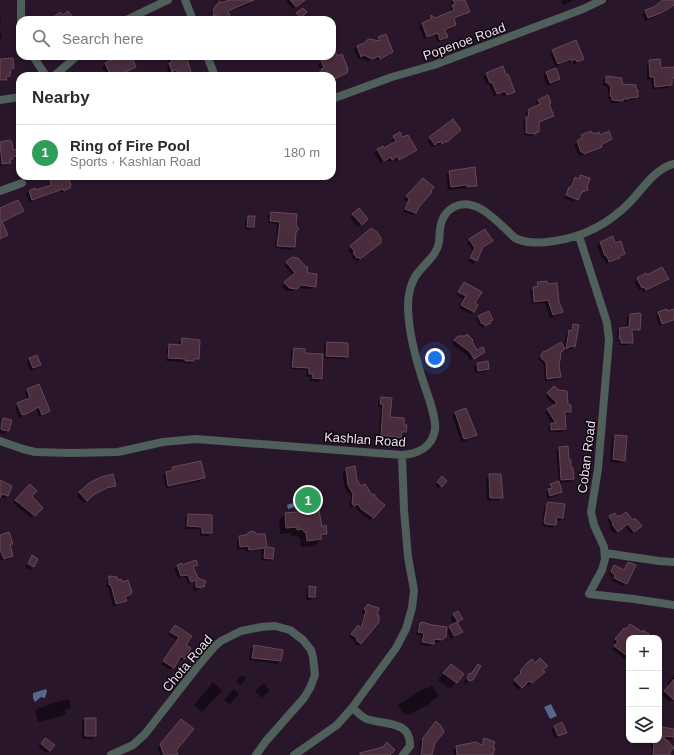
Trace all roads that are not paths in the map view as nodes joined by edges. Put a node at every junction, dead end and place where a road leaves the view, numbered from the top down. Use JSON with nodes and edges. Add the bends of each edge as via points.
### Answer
{"nodes":[{"id":1,"x":20,"y":0,"type":"edge"},
{"id":2,"x":168,"y":0,"type":"edge"},
{"id":3,"x":185,"y":0,"type":"edge"},
{"id":4,"x":602,"y":0,"type":"edge"},
{"id":5,"x":21,"y":16,"type":"edge"},
{"id":6,"x":134,"y":16,"type":"edge"},
{"id":7,"x":191,"y":16,"type":"edge"},
{"id":8,"x":36,"y":60,"type":"edge"},
{"id":9,"x":73,"y":60,"type":"edge"},
{"id":10,"x":209,"y":60,"type":"edge"},
{"id":11,"x":43,"y":72,"type":"edge"},
{"id":12,"x":59,"y":72,"type":"edge"},
{"id":13,"x":213,"y":72,"type":"edge"},
{"id":14,"x":336,"y":97,"type":"edge"},
{"id":15,"x":16,"y":98,"type":"edge"},
{"id":16,"x":0,"y":100,"type":"edge"},
{"id":17,"x":674,"y":164,"type":"edge"},
{"id":18,"x":22,"y":183,"type":"dead end"},
{"id":19,"x":0,"y":191,"type":"edge"},
{"id":20,"x":579,"y":236,"type":"junction"},
{"id":21,"x":0,"y":442,"type":"edge"},
{"id":22,"x":402,"y":455,"type":"junction"},
{"id":23,"x":605,"y":553,"type":"junction"},
{"id":24,"x":674,"y":562,"type":"edge"},
{"id":25,"x":674,"y":605,"type":"edge"},
{"id":26,"x":352,"y":708,"type":"junction"},
{"id":27,"x":111,"y":755,"type":"edge"},
{"id":28,"x":256,"y":755,"type":"edge"},
{"id":29,"x":294,"y":755,"type":"edge"},
{"id":30,"x":403,"y":755,"type":"edge"}],
"edges":[{"from":1,"to":5,"type":"street"},
{"from":2,"to":6,"type":"street"},
{"from":3,"to":7,"type":"street"},
{"from":4,"to":14,"type":"street","name":"Popenoe Road","via":[[434,66],[392,76]]},
{"from":8,"to":11,"type":"street"},
{"from":9,"to":12,"type":"street"},
{"from":10,"to":13,"type":"street"},
{"from":15,"to":16,"type":"street"},
{"from":17,"to":20,"type":"street","name":"Kashlan Road","via":[[661,169],[623,209]]},
{"from":18,"to":19,"type":"street"},
{"from":20,"to":22,"type":"street","name":"Kashlan Road","via":[[544,242],[526,242],[515,238],[490,215],[473,206],[457,206],[445,214],[440,225],[438,246],[432,257],[416,274],[409,293],[408,306],[418,368],[434,417],[435,428],[425,448],[413,454]]},
{"from":20,"to":23,"type":"street","name":"Coban Road","via":[[607,323],[609,340],[598,469],[591,512]]},
{"from":21,"to":22,"type":"street","name":"Kashlan Road","via":[[28,450],[55,453],[118,452],[163,442],[196,439]]},
{"from":22,"to":26,"type":"street","via":[[408,557],[414,582],[412,608],[403,638]]},
{"from":23,"to":24,"type":"street"},
{"from":23,"to":25,"type":"street","via":[[604,565],[589,594]]},
{"from":26,"to":29,"type":"street","via":[[329,731]]},
{"from":26,"to":30,"type":"street","via":[[365,718],[396,725],[405,730],[410,746]]},
{"from":27,"to":28,"type":"street","name":"Chota Road","via":[[133,745],[145,734],[221,641],[241,631],[275,626],[290,630],[303,640],[313,657],[314,675],[304,698]]}]}
